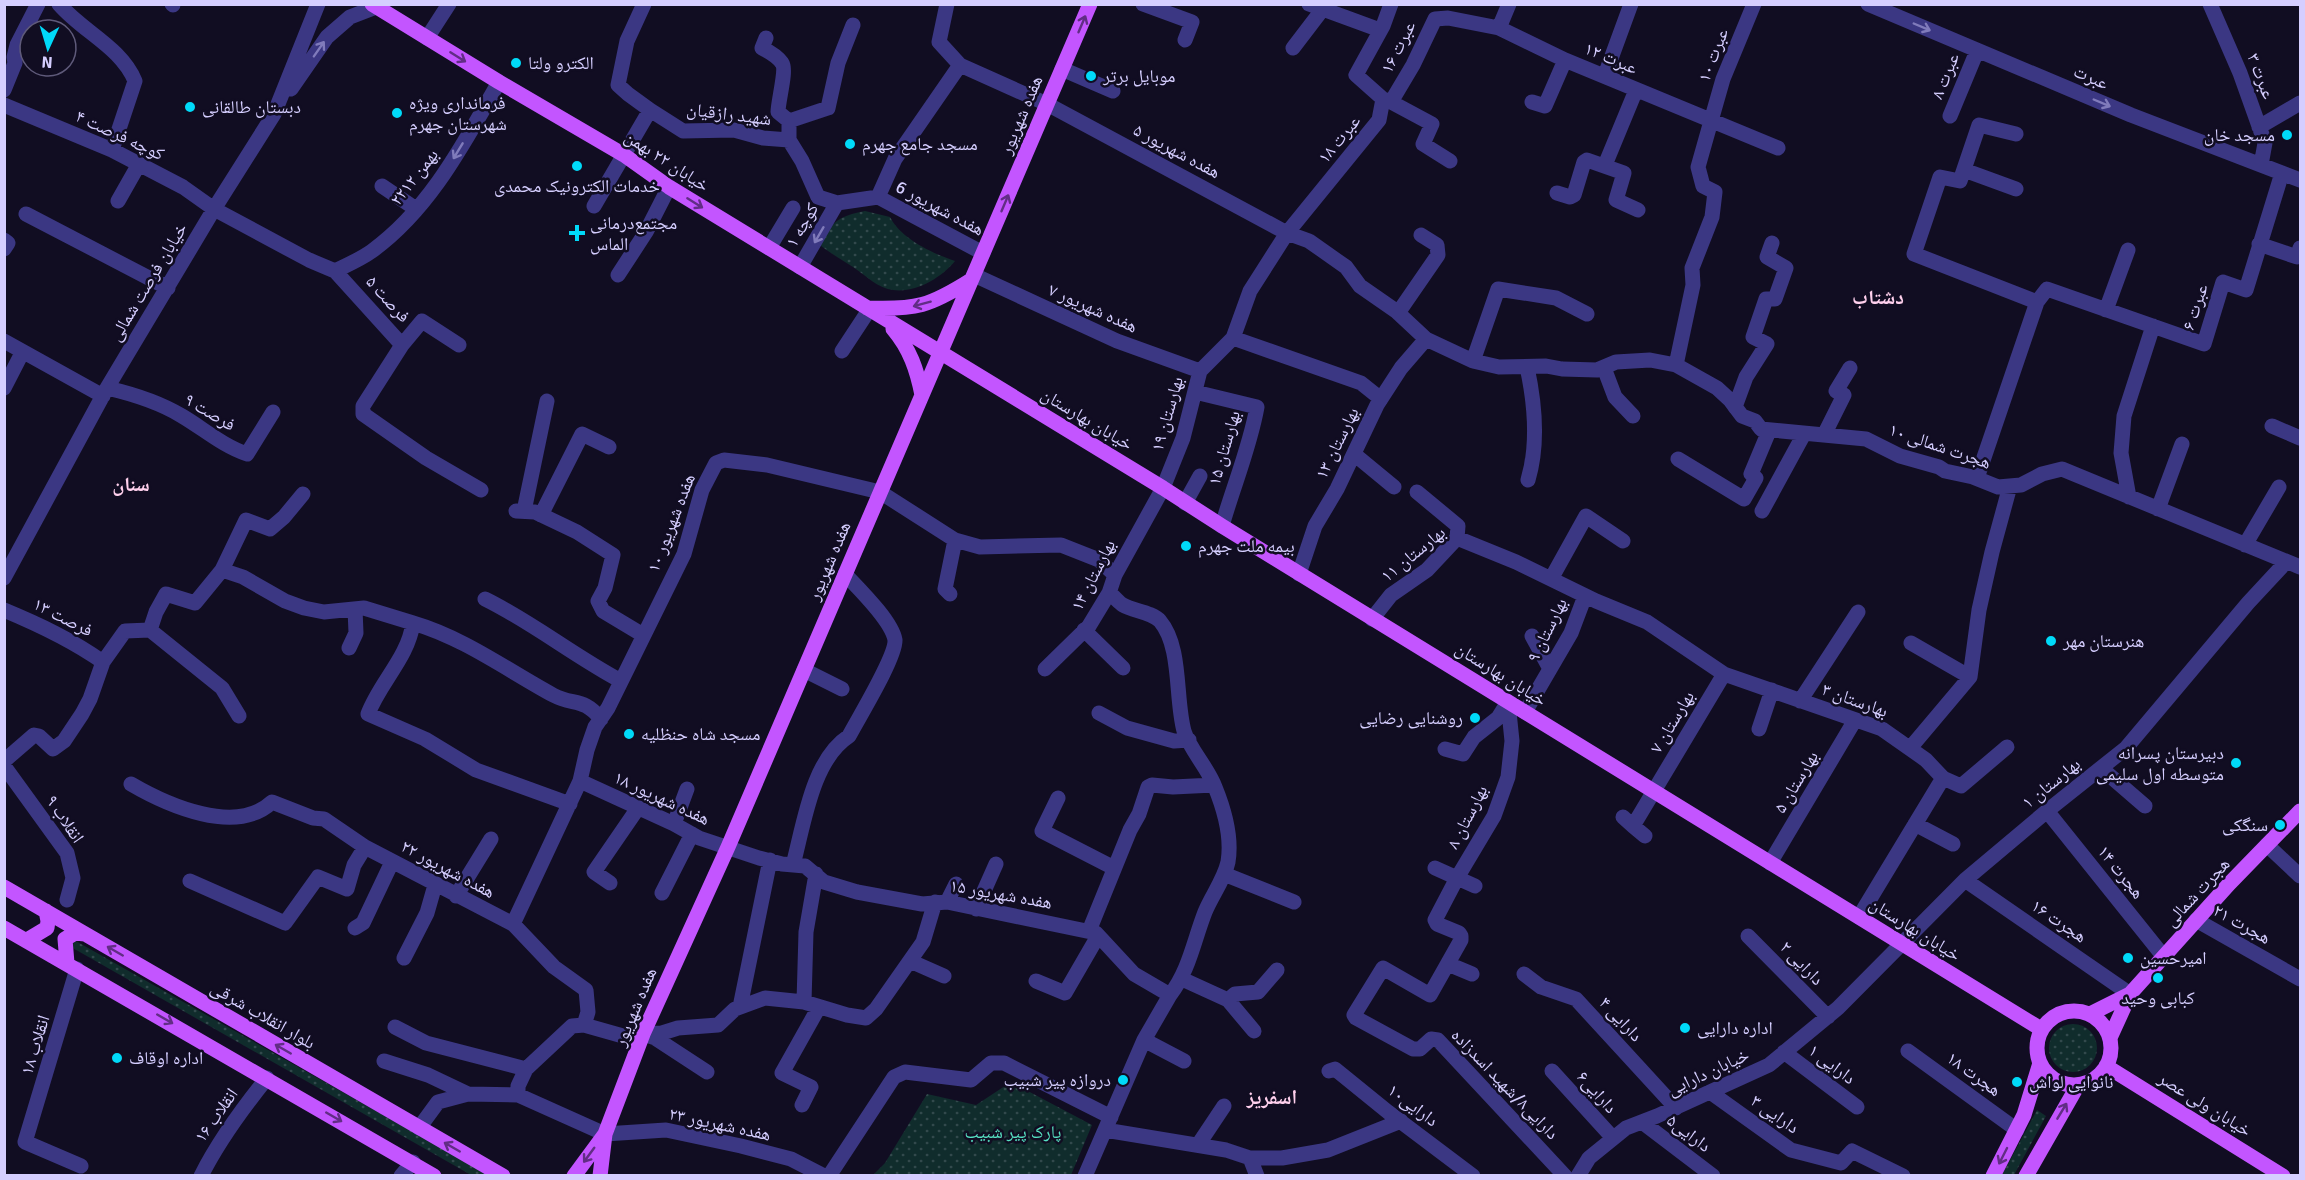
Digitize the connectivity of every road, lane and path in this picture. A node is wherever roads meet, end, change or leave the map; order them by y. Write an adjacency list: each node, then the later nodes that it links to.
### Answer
1 (38, 4): 30 (street)
2 (59, 4): 47 (street)
3 (318, 4): 39 (street, خیابان فرصت شمالی)
4 (449, 4): 20 (street)
5 (644, 4): 38 (street, شهید رازقیان)
6 (947, 4): 26 (street)
7 (1090, 4): 27 (main road, هفده شهریور, one-way to 7)
8 (1143, 4): 22 (street)
9 (1391, 4): 19 (street)
10 (1509, 4): 18 (street)
11 (1631, 4): 28 (street)
12 (1754, 4): 42 (street, عبرت ۱۰)
13 (1868, 4): 24 (street, عبرت, one-way to 24)
14 (2210, 4): 43 (street, عبرت ۳)
15 (374, 6): 20 (main road, خیابان ۲۲ بهمن); 39 (street, one-way to 15)
16 (1315, 7): 19 (street); 23 (street)
17 (853, 25): 41 (street)
18 (1499, 28): 25 (street, عبرت ۱۲); 33 (street, عبرت ۱۶)
19 (1380, 30): 33 (street)
20 (427, 38): 29 (main road, خیابان ۲۲ بهمن, one-way to 29)
21 (766, 38): 41 (street)
22 (1185, 40)
23 (1293, 48)
24 (1977, 51): 40 (street, عبرت ۸); 52 (street, عبرت, one-way to 52)
25 (1565, 60): 28 (street, عبرت ۱۲); 34 (street)
26 (960, 65): 36 (street, هفده شهریور ۵); 60 (street)
27 (1062, 69): 32 (street); 36 (main road, هفده شهریور)
28 (1605, 75): 31 (street, عبرت ۱۲)
29 (499, 82): 48 (main road, خیابان ۲۲ بهمن); 66 (street, ۲۲بهمن ۱۲, one-way to 66)
30 (5, 88)
31 (1636, 90): 42 (street, عبرت ۱۲); 51 (street)
32 (1113, 91)
33 (1387, 100): 49 (street); 69 (street, عبرت ۱۸)
34 (1532, 102)
35 (2301, 103): 43 (street)
36 (1047, 104): 69 (street, هفده شهریور ۵); 78 (main road, هفده شهریور, one-way to 36)
37 (4, 105): 47 (street, کوچه فرصت ۴)
38 (650, 110): 45 (street, شهید رازقیان); 48 (street)
39 (274, 114): 65 (street, خیابان فرصت شمالی)
40 (1950, 116)
41 (789, 121): 45 (street)
42 (1711, 121): 46 (street, عبرت ۱۲); 100 (street, عبرت ۱۰)
43 (2259, 127): 52 (street, عبرت ۳)
44 (2016, 134): 53 (street)
45 (789, 140): 62 (street)
46 (1778, 148)
47 (112, 150): 50 (street, کوچه فرصت ۴)
48 (624, 155): 57 (main road, خیابان ۲۲ بهمن); 63 (street)
49 (1450, 161)
50 (139, 164): 61 (street); 65 (street, کوچه فرصت ۴)
51 (1605, 165): 59 (street); 67 (street)
52 (2261, 165): 54 (street, عبرت)
53 (1964, 170): 58 (street); 84 (street)
54 (2282, 173): 55 (street, عبرت); 73 (street, عبرت ۶)
55 (2301, 180)
56 (382, 186): 66 (street)
57 (669, 187): 74 (main road, خیابان ۲۲ بهمن, one-way to 74); 81 (street)
58 (2016, 189)
59 (1557, 193)
60 (878, 197): 62 (street); 78 (street, هفده شهریور 6)
61 (118, 201)
62 (837, 203): 79 (street, کوچه ۱, one-way to 79)
63 (594, 206)
64 (793, 208): 74 (street)
65 (214, 209): 80 (street, فرصت ۵); 83 (street, خیابان فرصت شمالی)
66 (416, 209): 80 (street, ۲۲بهمن ۱۲)
67 (1638, 210)
68 (27, 214): 83 (street)
69 (1287, 233): 87 (street, هفده شهریور ۵); 91 (street, بهارستان ۱۹)
70 (1421, 235): 87 (street)
71 (4, 240): 76 (street)
72 (1772, 243): 111 (street)
73 (2259, 244): 75 (street); 90 (street, عبرت ۶)
74 (769, 248): 79 (main road, خیابان ۲۲ بهمن)
75 (2301, 248)
76 (4, 249)
77 (2128, 250): 86 (street)
78 (983, 253): 82 (main road, هفده شهریور)
79 (800, 267): 85 (main road, خیابان ۲۲ بهمن)
80 (335, 271): 94 (street, فرصت ۵)
81 (618, 275)
82 (972, 277): 85 (main road, one-way to 85); 98 (main road, هفده شهریور); 104 (street, هفده شهریور ۷)
83 (168, 288): 106 (street, خیابان فرصت شمالی)
84 (2037, 302): 86 (street, عبرت ۶); 124 (street)
85 (868, 309): 89 (main road, خیابان ۲۲ بهمن); 96 (street)
86 (2106, 310): 90 (street, عبرت ۶)
87 (1398, 313): 92 (street, هفده شهریور ۵)
88 (1587, 314): 99 (street)
89 (885, 320): 98 (main road, خیابان ۲۲ بهمن); 108 (main road)
90 (2153, 326): 134 (street)
91 (1233, 338): 104 (street, بهارستان ۱۹); 109 (street)
92 (1426, 339): 99 (street, هفده شهریور ۵); 109 (street, بهارستان ۱۳)
93 (4, 341): 97 (street)
94 (402, 345): 95 (street); 130 (street, فرصت ۵)
95 (459, 345)
96 (842, 351)
97 (22, 353): 105 (street); 106 (street)
98 (940, 353): 108 (main road, هفده شهریور); 129 (main road, خیابان بهارستان)
99 (1473, 361): 101 (street, هفده شهریور ۵)
100 (1676, 365): 102 (street, هفده شهریور ۵); 111 (street, هجرت شمالی ۱۰)
101 (1527, 367): 102 (street, هفده شهریور ۵); 125 (street)
102 (1604, 368): 113 (street)
103 (1850, 369): 117 (street)
104 (1200, 371): 107 (street, بهارستان ۱۹)
105 (4, 388)
106 (105, 392): 112 (street, فرصت ۹); 150 (street, خیابان فرصت شمالی)
107 (1195, 392): 129 (street, بهارستان ۱۹); 139 (street, بهارستان ۱۵)
108 (922, 395): 131 (main road, هفده شهریور)
109 (1381, 399): 121 (street, بهارستان ۱۳)
110 (547, 401): 138 (street)
111 (1735, 406): 115 (street, هجرت شمالی ۱۰)
112 (273, 412)
113 (1633, 416)
114 (2272, 426): 118 (street)
115 (1769, 430): 116 (street, هجرت شمالی ۱۰); 122 (street)
116 (1804, 434): 117 (street, هجرت شمالی ۱۰); 137 (street)
117 (1824, 435): 124 (street, هجرت شمالی ۱۰)
118 (2301, 438)
119 (2182, 444): 136 (street)
120 (609, 447): 138 (street)
121 (1354, 454): 127 (street); 148 (street, بهارستان ۱۳)
122 (1678, 459)
123 (1200, 476): 135 (street)
124 (1977, 478): 126 (street, هجرت شمالی ۱۰)
125 (1528, 480)
126 (2010, 486): 134 (street, هجرت شمالی ۱۰); 173 (street)
127 (1394, 487)
128 (2279, 487): 143 (street)
129 (1163, 488): 135 (main road, خیابان بهارستان); 149 (street, بهارستان ۱۴)
130 (481, 490)
131 (880, 492): 141 (street); 147 (main road, هفده شهریور); 163 (street, هفده شهریور ۱۰)
132 (1417, 492): 140 (street)
133 (303, 494): 146 (street)
134 (2129, 497): 136 (street, هجرت شمالی ۱۰)
135 (1185, 503): 139 (main road, خیابان بهارستان)
136 (2158, 509): 143 (street, هجرت شمالی ۱۰)
137 (1762, 511)
138 (541, 515): 163 (street)
139 (1222, 526): 148 (main road, خیابان بهارستان)
140 (1457, 538): 151 (street, بهارستان ۱۱); 159 (street, بهارستان ۱۱)
141 (955, 540): 149 (street); 153 (street)
142 (1623, 541): 151 (street)
143 (2245, 545): 144 (street, هجرت شمالی ۱۰)
144 (2286, 562): 145 (street, هجرت شمالی ۱۰); 191 (street, بهارستان ۱)
145 (2301, 567)
146 (222, 570): 156 (street); 161 (street)
147 (845, 574): 171 (main road, هفده شهریور); 217 (street)
148 (1299, 574): 159 (main road, خیابان بهارستان)
149 (1115, 575): 152 (street, بهارستان ۱۴)
150 (4, 578)
151 (1551, 579): 154 (street, بهارستان ۱۱)
152 (1109, 593): 162 (street, بهارستان ۱۴); 185 (street)
153 (950, 594)
154 (1585, 596): 170 (street, بهارستان ۹); 172 (street, بهارستان ۳)
155 (485, 599): 174 (street)
156 (355, 609): 160 (street); 166 (street)
157 (4, 610): 167 (street, فرصت ۱۳)
158 (1858, 612): 177 (street)
159 (1372, 619): 178 (main road, خیابان بهارستان)
160 (413, 623): 182 (street); 199 (street)
161 (150, 630): 167 (street); 181 (street)
162 (1084, 630): 168 (street, بهارستان ۱۴); 169 (street)
163 (643, 635): 174 (street, هفده شهریور ۱۰)
164 (1532, 636): 170 (street)
165 (1911, 643): 173 (street)
166 (350, 648)
167 (103, 662): 189 (street)
168 (1045, 669)
169 (1124, 669)
170 (1550, 669): 179 (street, بهارستان ۹)
171 (804, 670): 175 (street); 212 (main road, هفده شهریور)
172 (1724, 674): 176 (street, بهارستان ۳); 197 (street, بهارستان ۷)
173 (1970, 677): 186 (street)
174 (621, 681): 182 (street, هفده شهریور ۱۰)
175 (842, 689)
176 (1772, 690): 177 (street, بهارستان ۳); 184 (street)
177 (1800, 701): 183 (street, بهارستان ۳)
178 (1508, 702): 179 (main road, خیابان بهارستان); 188 (street); 223 (street, بهارستان ۸)
179 (1525, 712): 197 (main road, خیابان بهارستان)
180 (1099, 713): 185 (street)
181 (239, 716)
182 (601, 719): 193 (street, هفده شهریور ۱۰)
183 (1855, 720): 186 (street, بهارستان ۳); 215 (street, بهارستان ۵)
184 (1759, 729)
185 (1189, 740): 195 (street)
186 (1911, 747): 192 (street, بهارستان ۳)
187 (2007, 747): 192 (street)
188 (1444, 749)
189 (4, 761)
190 (4, 766): 233 (street, انقلاب ۹)
191 (2101, 768): 200 (street); 202 (street, بهارستان ۱)
192 (1942, 778): 205 (street)
193 (580, 781): 199 (street); 201 (street, هفده شهریور ۱۸)
194 (130, 784): 211 (street, هفده شهریور ۲۲)
195 (1214, 785): 218 (street); 221 (street)
196 (687, 789): 204 (street)
197 (1653, 791): 206 (street, بهارستان ۷); 215 (main road, خیابان بهارستان)
198 (1058, 798): 218 (street)
199 (570, 804): 240 (street)
200 (2145, 806)
201 (638, 808): 204 (street, هفده شهریور ۱۸); 226 (street)
202 (2048, 811): 224 (street, بهارستان ۱); 249 (street, هجرت ۱۴)
203 (2301, 811): 210 (main road, هجرت شمالی)
204 (674, 824): 207 (street, هفده شهریور ۱۸)
205 (1915, 824): 209 (street); 238 (street)
206 (1633, 826)
207 (692, 834): 212 (street, هفده شهریور ۱۸); 231 (street)
208 (491, 839): 232 (street)
209 (1953, 844)
210 (2267, 845): 222 (street); 239 (main road, هجرت شمالی)
211 (365, 847): 214 (street, هفده شهریور ۲۲); 225 (street)
212 (728, 847): 213 (street, هفده شهریور ۱۵); 271 (main road, هفده شهریور)
213 (770, 860): 217 (street, هفده شهریور ۱۵); 264 (street)
214 (392, 862): 228 (street, هفده شهریور ۲۲); 242 (street)
215 (1770, 863): 238 (main road, خیابان بهارستان)
216 (996, 864): 236 (street)
217 (793, 865): 220 (street, هفده شهریور ۱۵)
218 (1114, 868): 244 (street)
219 (1436, 868): 223 (street)
220 (816, 874): 234 (street, هفده شهریور ۱۵); 262 (street)
221 (1224, 874): 235 (street); 259 (street)
222 (2301, 876)
223 (1457, 878): 229 (street); 251 (street, دارایی۸/شهید اسدزاده)
224 (1965, 880): 247 (street, بهارستان ۱); 260 (street, هجرت ۱۶)
225 (190, 881)
226 (610, 883)
227 (956, 884): 234 (street)
228 (435, 885): 232 (street, هفده شهریور ۲۲); 248 (street)
229 (1475, 886)
230 (4, 888): 237 (main road, بلوار انقلاب شرقی)
231 (662, 893)
232 (456, 896): 240 (street, هفده شهریور ۲۲)
233 (67, 900)
234 (941, 902): 236 (street, هفده شهریور ۱۵); 250 (street)
235 (1294, 902)
236 (976, 909): 244 (street, هفده شهریور ۱۵)
237 (46, 911): 243 (main road, بلوار انقلاب شرقی); 246 (main road)
238 (1859, 917): 247 (main road, خیابان بهارستان)
239 (2196, 920): 249 (main road, هجرت شمالی); 257 (street, هجرت ۲۱)
240 (513, 924): 267 (street, هفده شهریور ۲۲)
241 (4, 928): 246 (main road)
242 (355, 928)
243 (85, 934): 252 (main road); 296 (main road, بلوار انقلاب شرقی, one-way to 243)
244 (1094, 934): 258 (street); 259 (street)
245 (1748, 936): 266 (street, دارایی ۲)
246 (27, 940): 252 (main road)
247 (1902, 944): 266 (street, خیابان دارایی); 269 (main road, خیابان بهارستان)
248 (404, 957)
249 (2164, 957): 260 (main road, هجرت شمالی)
250 (910, 961): 256 (street); 263 (street)
251 (1448, 964): 254 (street); 315 (street, دارایی۸/شهید اسدزاده)
252 (72, 966): 284 (main road, one-way to 284); 303 (street, انقلاب ۱۸)
253 (1277, 970): 261 (street)
254 (1472, 974)
255 (1524, 974): 291 (street, دارایی ۴)
256 (944, 976)
257 (2301, 979)
258 (1036, 981)
259 (1177, 986): 261 (street); 273 (street)
260 (2130, 994): 265 (main road, هجرت شمالی); 272 (main road)
261 (1228, 1000): 270 (street)
262 (804, 1002): 263 (street); 264 (street)
263 (819, 1006): 289 (street)
264 (740, 1007): 271 (street)
265 (2090, 1014): 269 (main road); 272 (main road)
266 (1827, 1017): 275 (street, خیابان دارایی)
267 (584, 1025): 271 (street); 280 (street)
268 (395, 1027): 280 (street)
269 (2041, 1029): 278 (main road)
270 (1254, 1031)
271 (644, 1034): 283 (street); 298 (main road, هفده شهریور)
272 (2110, 1038): 279 (main road)
273 (1144, 1040): 276 (street); 295 (street)
274 (1908, 1051): 297 (street, هجرت ۱۸)
275 (1784, 1052): 286 (street, خیابان دارایی); 292 (street, دارایی ۱)
276 (1184, 1060)
277 (384, 1062): 287 (street)
278 (2040, 1063): 285 (main road); 297 (main road)
279 (2106, 1066): 285 (main road); 321 (main road, خیابان ولی عصر)
280 (525, 1069): 288 (street)
281 (1329, 1071): 293 (street, دارایی۱۰)
282 (1552, 1071): 299 (street, دارایی۶)
283 (707, 1072)
284 (267, 1078): 302 (main road, one-way to 302); 304 (street, انقلاب ۱۶)
285 (2078, 1085): 320 (main road, one-way to 285)
286 (1710, 1092): 291 (street, خیابان دارایی); 318 (street, دارایی ۳)
287 (468, 1094): 288 (street); 296 (street)
288 (518, 1095): 298 (street)
289 (802, 1105)
290 (1224, 1106): 300 (street)
291 (1676, 1107): 294 (street, خیابان دارایی)
292 (1857, 1107)
293 (1401, 1121): 301 (street); 314 (street, دارایی۱۰)
294 (1642, 1122): 299 (street, خیابان دارایی); 317 (street, دارایی۵)
295 (1108, 1123): 300 (street); 311 (street); 312 (street)
296 (419, 1128): 307 (main road, بلوار انقلاب شرقی, one-way to 296)
297 (2017, 1130): 319 (main road, one-way to 319)
298 (605, 1134): 308 (main road, هفده شهریور, one-way to 308); 309 (main road, هفده شهریور); 310 (street, هفده شهریور ۲۳)
299 (1613, 1138): 316 (street, خیابان دارایی)
300 (1198, 1145): 301 (street)
301 (1250, 1158): 313 (street)
302 (413, 1162): 305 (street); 306 (main road)
303 (81, 1166)
304 (201, 1176)
305 (401, 1176)
306 (434, 1176)
307 (503, 1176)
308 (574, 1176)
309 (600, 1176)
310 (824, 1176)
311 (829, 1176)
312 (1085, 1176)
313 (1257, 1176)
314 (1473, 1176)
315 (1565, 1176)
316 (1578, 1176)
317 (1713, 1176)
318 (1903, 1176)
319 (1993, 1176)
320 (2026, 1176)
321 (2283, 1176)

